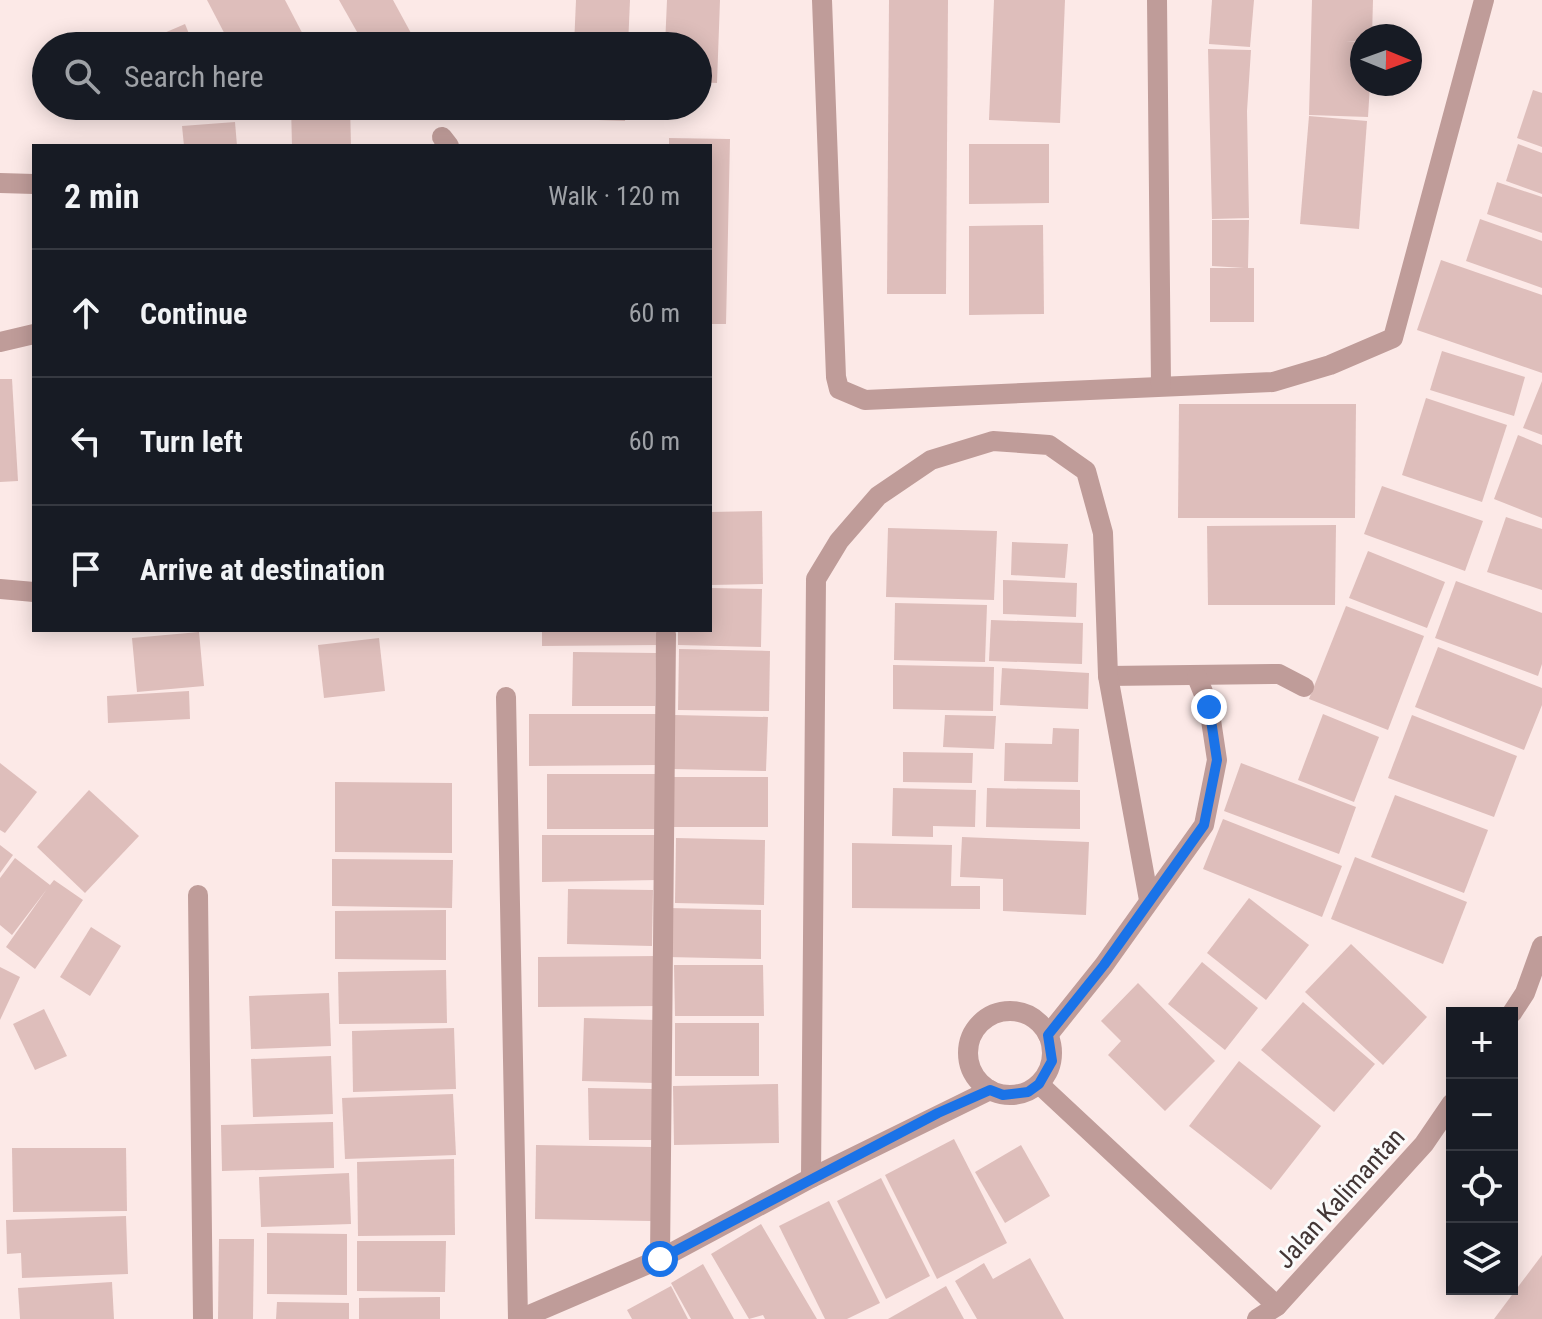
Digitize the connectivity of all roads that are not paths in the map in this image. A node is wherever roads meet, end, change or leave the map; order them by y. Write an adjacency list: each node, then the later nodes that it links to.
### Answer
1 (822, 0): 8 (street)
2 (1157, 0): 8 (street)
3 (1484, 0): 8 (street)
4 (0, 183): 5 (street)
5 (32, 184)
6 (32, 334): 7 (street)
7 (0, 342)
8 (1161, 385)
9 (0, 589): 10 (street)
10 (32, 592)
11 (666, 634): 25 (street)
12 (1108, 676): 13 (street); 17 (street); 24 (street)
13 (1197, 677): 14 (street); 17 (street)
14 (1304, 687)
15 (506, 697): 28 (street)
16 (198, 895): 27 (street)
17 (1149, 900): 20 (street)
18 (1542, 946): 19 (street)
19 (1516, 1007)
20 (1048, 1035): 21 (street); 22 (street)
21 (1039, 1084): 22 (street); 26 (street)
22 (990, 1090): 24 (street)
23 (1446, 1112): 26 (street, Jalan Kalimantan)
24 (811, 1178): 25 (street)
25 (660, 1259): 28 (street)
26 (1277, 1306): 29 (street, Jalan Kalimantan)
27 (203, 1319)
28 (519, 1319)
29 (1257, 1319)

